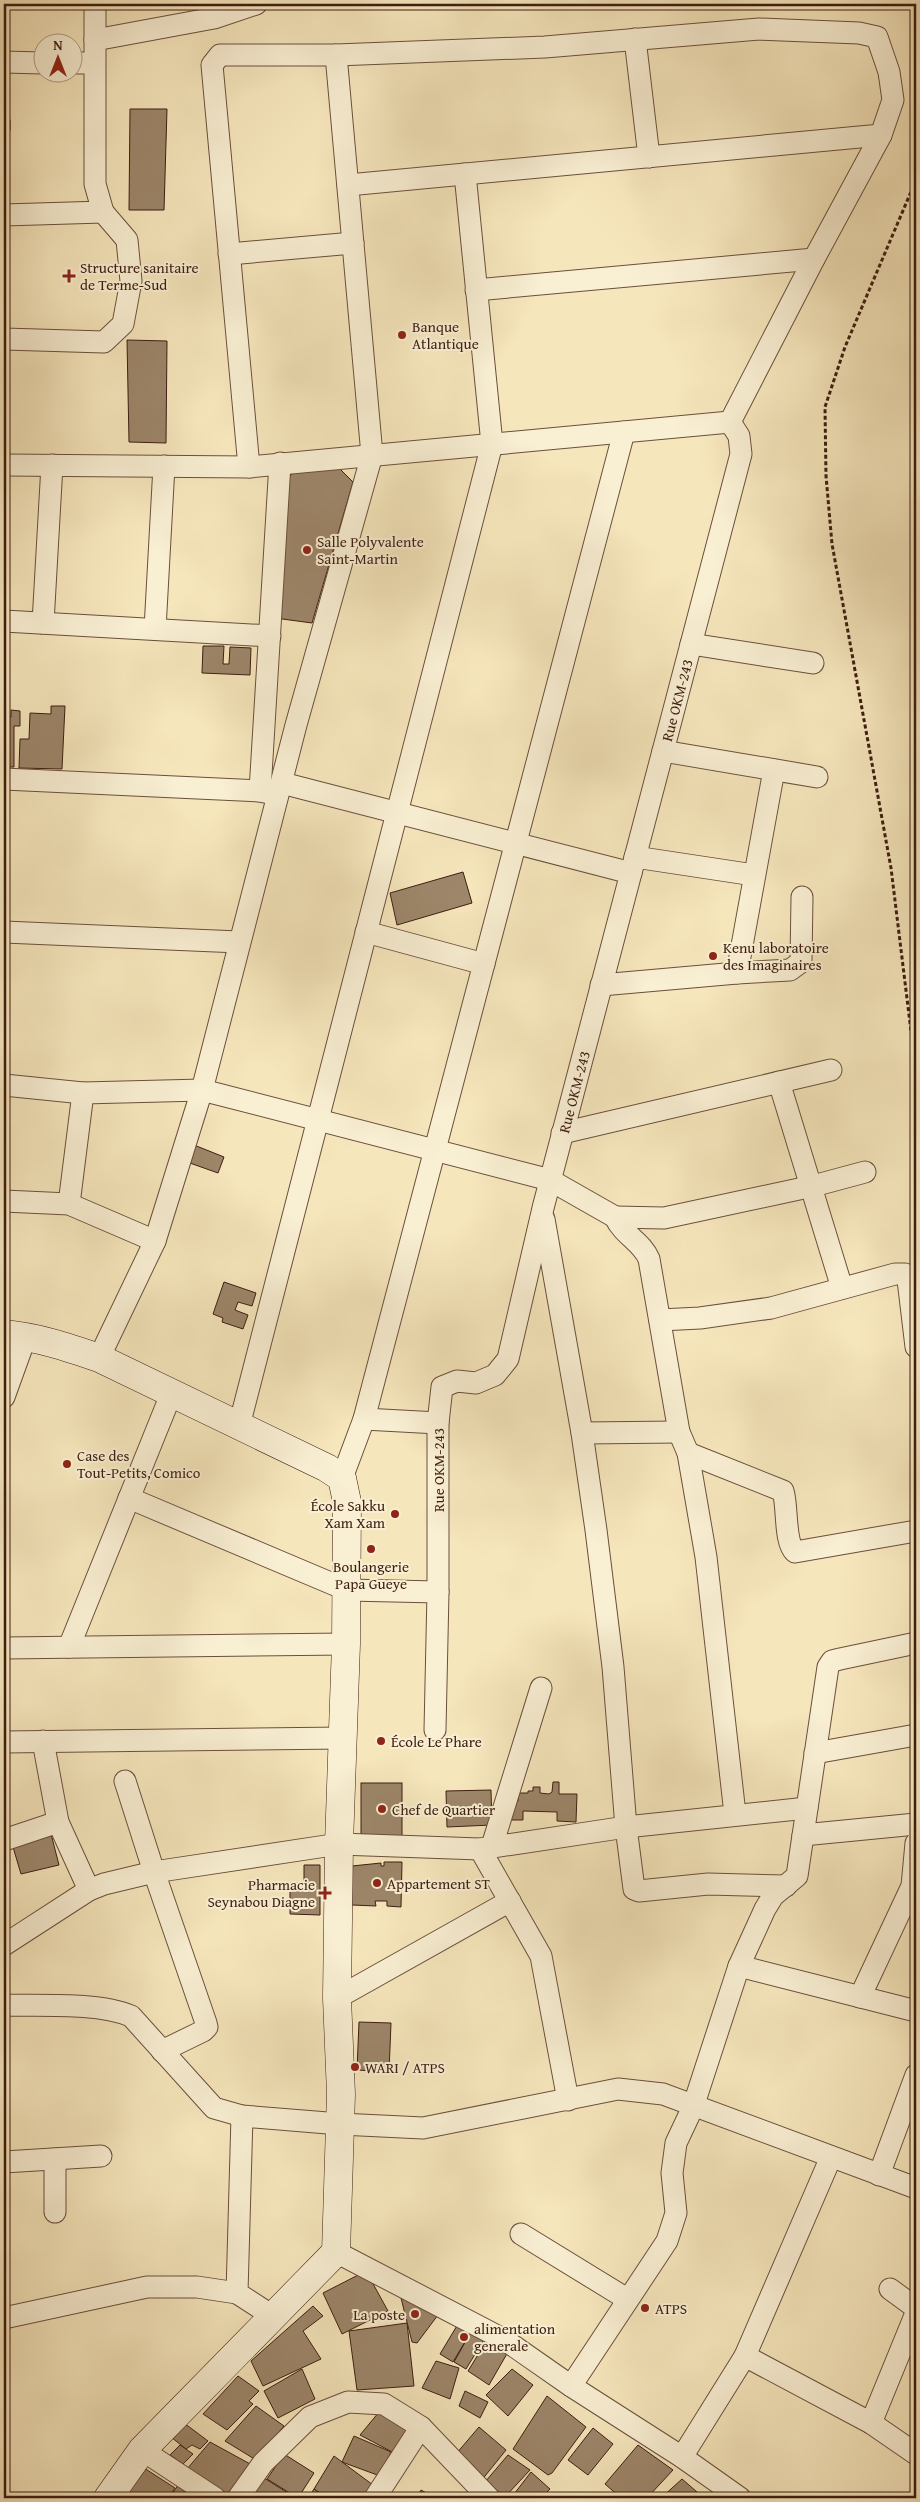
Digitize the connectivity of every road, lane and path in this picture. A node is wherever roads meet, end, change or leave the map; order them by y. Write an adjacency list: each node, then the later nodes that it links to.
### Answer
1 (95, 4): 5 (street)
2 (256, 4): 3 (street)
3 (214, 11): 5 (street)
4 (635, 39): 6 (street); 11 (street); 12 (street)
5 (95, 40): 10 (street)
6 (336, 55): 15 (street); 19 (street)
7 (4, 62): 8 (street)
8 (32, 62)
9 (82, 63): 10 (street)
10 (94, 64): 16 (street)
11 (882, 135): 12 (street); 20 (street)
12 (649, 157): 13 (street)
13 (465, 174): 15 (street); 21 (street)
14 (916, 180): 55 (path)
15 (348, 185): 18 (street)
16 (103, 212): 17 (street); 22 (street)
17 (4, 215)
18 (353, 243): 19 (street); 26 (street)
19 (229, 254): 31 (street)
20 (814, 259): 21 (street); 23 (street)
21 (476, 290): 25 (street)
22 (4, 339)
23 (730, 422): 24 (street); 36 (street, Rue OKM-243)
24 (624, 432): 25 (street); 44 (street)
25 (492, 444): 26 (street); 43 (street)
26 (372, 455): 27 (street); 42 (street)
27 (280, 463): 31 (street); 35 (street)
28 (4, 465): 29 (street)
29 (52, 465): 30 (street); 33 (street)
30 (164, 466): 31 (street); 34 (street)
31 (249, 466)
32 (4, 621): 33 (street)
33 (43, 623): 34 (street)
34 (155, 630): 35 (street)
35 (270, 636): 42 (street)
36 (691, 644): 37 (street); 38 (street, Rue OKM-243)
37 (813, 663)
38 (663, 751): 39 (street); 45 (street, Rue OKM-243)
39 (774, 770): 40 (street); 46 (street)
40 (817, 777)
41 (4, 779): 42 (street)
42 (274, 790): 43 (street); 50 (street)
43 (397, 812): 44 (street); 49 (street)
44 (516, 843): 45 (street); 51 (street)
45 (633, 865): 46 (street); 53 (street, Rue OKM-243)
46 (754, 875): 52 (street)
47 (802, 897): 52 (street)
48 (4, 932): 50 (street)
49 (366, 932): 51 (street); 60 (street)
50 (239, 942): 58 (street)
51 (484, 964): 62 (street)
52 (737, 972): 53 (street)
53 (601, 985): 61 (street, Rue OKM-243)
54 (832, 1070): 56 (street)
55 (916, 1072)
56 (779, 1082): 61 (street); 65 (street)
57 (4, 1085): 59 (street)
58 (202, 1090): 59 (street); 60 (street); 70 (street)
59 (83, 1093): 67 (street)
60 (318, 1120): 62 (street); 80 (street)
61 (562, 1133): 64 (street, Rue OKM-243)
62 (435, 1150): 64 (street); 78 (street)
63 (865, 1172): 65 (street)
64 (550, 1180): 68 (street, Rue OKM-243); 69 (street)
65 (813, 1186): 69 (street); 71 (street)
66 (4, 1201): 67 (street)
67 (69, 1204): 70 (street)
68 (542, 1208): 79 (street, Rue OKM-243); 82 (street)
69 (615, 1217): 72 (street)
70 (155, 1240): 75 (street)
71 (842, 1288): 72 (street); 74 (street)
72 (660, 1320): 81 (street)
73 (15, 1335): 75 (street); 77 (street)
74 (916, 1347)
75 (99, 1358): 76 (street)
76 (172, 1392): 80 (street); 85 (street)
77 (4, 1397)
78 (364, 1419): 79 (street); 84 (street)
79 (438, 1424): 88 (street, Rue OKM-243)
80 (239, 1426): 84 (street)
81 (679, 1432): 82 (street); 83 (street)
82 (582, 1434): 105 (street)
83 (688, 1453): 86 (street); 102 (street)
84 (342, 1478): 87 (street)
85 (129, 1498): 87 (street); 91 (street)
86 (916, 1531)
87 (347, 1590): 88 (street); 90 (street)
88 (438, 1592): 94 (street, Rue OKM-243)
89 (916, 1643): 99 (street)
90 (346, 1644): 91 (street); 96 (street)
91 (70, 1647): 92 (street)
92 (4, 1648)
93 (542, 1688): 110 (street)
94 (435, 1730)
95 (916, 1735): 99 (street)
96 (344, 1738): 97 (street); 109 (street)
97 (43, 1741): 98 (street); 103 (street)
98 (7, 1745)
99 (815, 1753): 101 (street)
100 (126, 1781): 111 (street)
101 (807, 1808): 102 (street); 106 (street)
102 (735, 1814): 105 (street)
103 (58, 1822): 107 (street); 113 (street)
104 (916, 1824): 106 (street)
105 (626, 1827): 110 (street); 112 (street)
106 (803, 1835): 112 (street)
107 (4, 1840)
108 (916, 1843): 117 (street)
109 (339, 1844): 110 (street); 111 (street); 118 (street)
110 (486, 1848): 114 (street)
111 (154, 1872): 113 (street); 121 (street)
112 (786, 1886): 116 (street)
113 (89, 1890): 115 (street)
114 (510, 1901): 118 (street); 123 (street)
115 (4, 1945)
116 (739, 1966): 117 (street); 124 (street)
117 (860, 1997): 120 (street)
118 (337, 1998): 126 (street)
119 (4, 2005): 121 (street)
120 (916, 2011)
121 (162, 2051): 125 (street)
122 (916, 2074): 131 (street)
123 (568, 2100): 124 (street); 126 (street)
124 (693, 2106): 128 (street); 138 (street)
125 (242, 2116): 126 (street); 137 (street)
126 (340, 2124): 135 (street)
127 (101, 2156): 129 (street)
128 (831, 2157): 131 (street); 143 (street)
129 (55, 2159): 130 (street); 133 (street)
130 (4, 2162)
131 (879, 2175): 132 (street)
132 (916, 2188)
133 (55, 2212)
134 (521, 2234): 138 (street)
135 (336, 2252): 141 (street); 144 (street)
136 (890, 2289): 139 (street)
137 (237, 2293): 141 (street); 142 (street)
138 (627, 2299): 144 (street)
139 (916, 2308)
140 (916, 2312): 145 (street)
141 (274, 2317): 147 (street)
142 (4, 2318)
143 (745, 2356): 145 (street); 149 (street)
144 (571, 2386): 149 (street)
145 (871, 2424): 148 (street)
146 (421, 2427): 152 (street); 153 (street); 154 (street)
147 (142, 2450): 150 (street); 151 (street)
148 (916, 2454)
149 (682, 2457): 155 (street)
150 (108, 2498)
151 (215, 2498)
152 (238, 2498)
153 (375, 2498)
154 (489, 2498)
155 (740, 2498)

